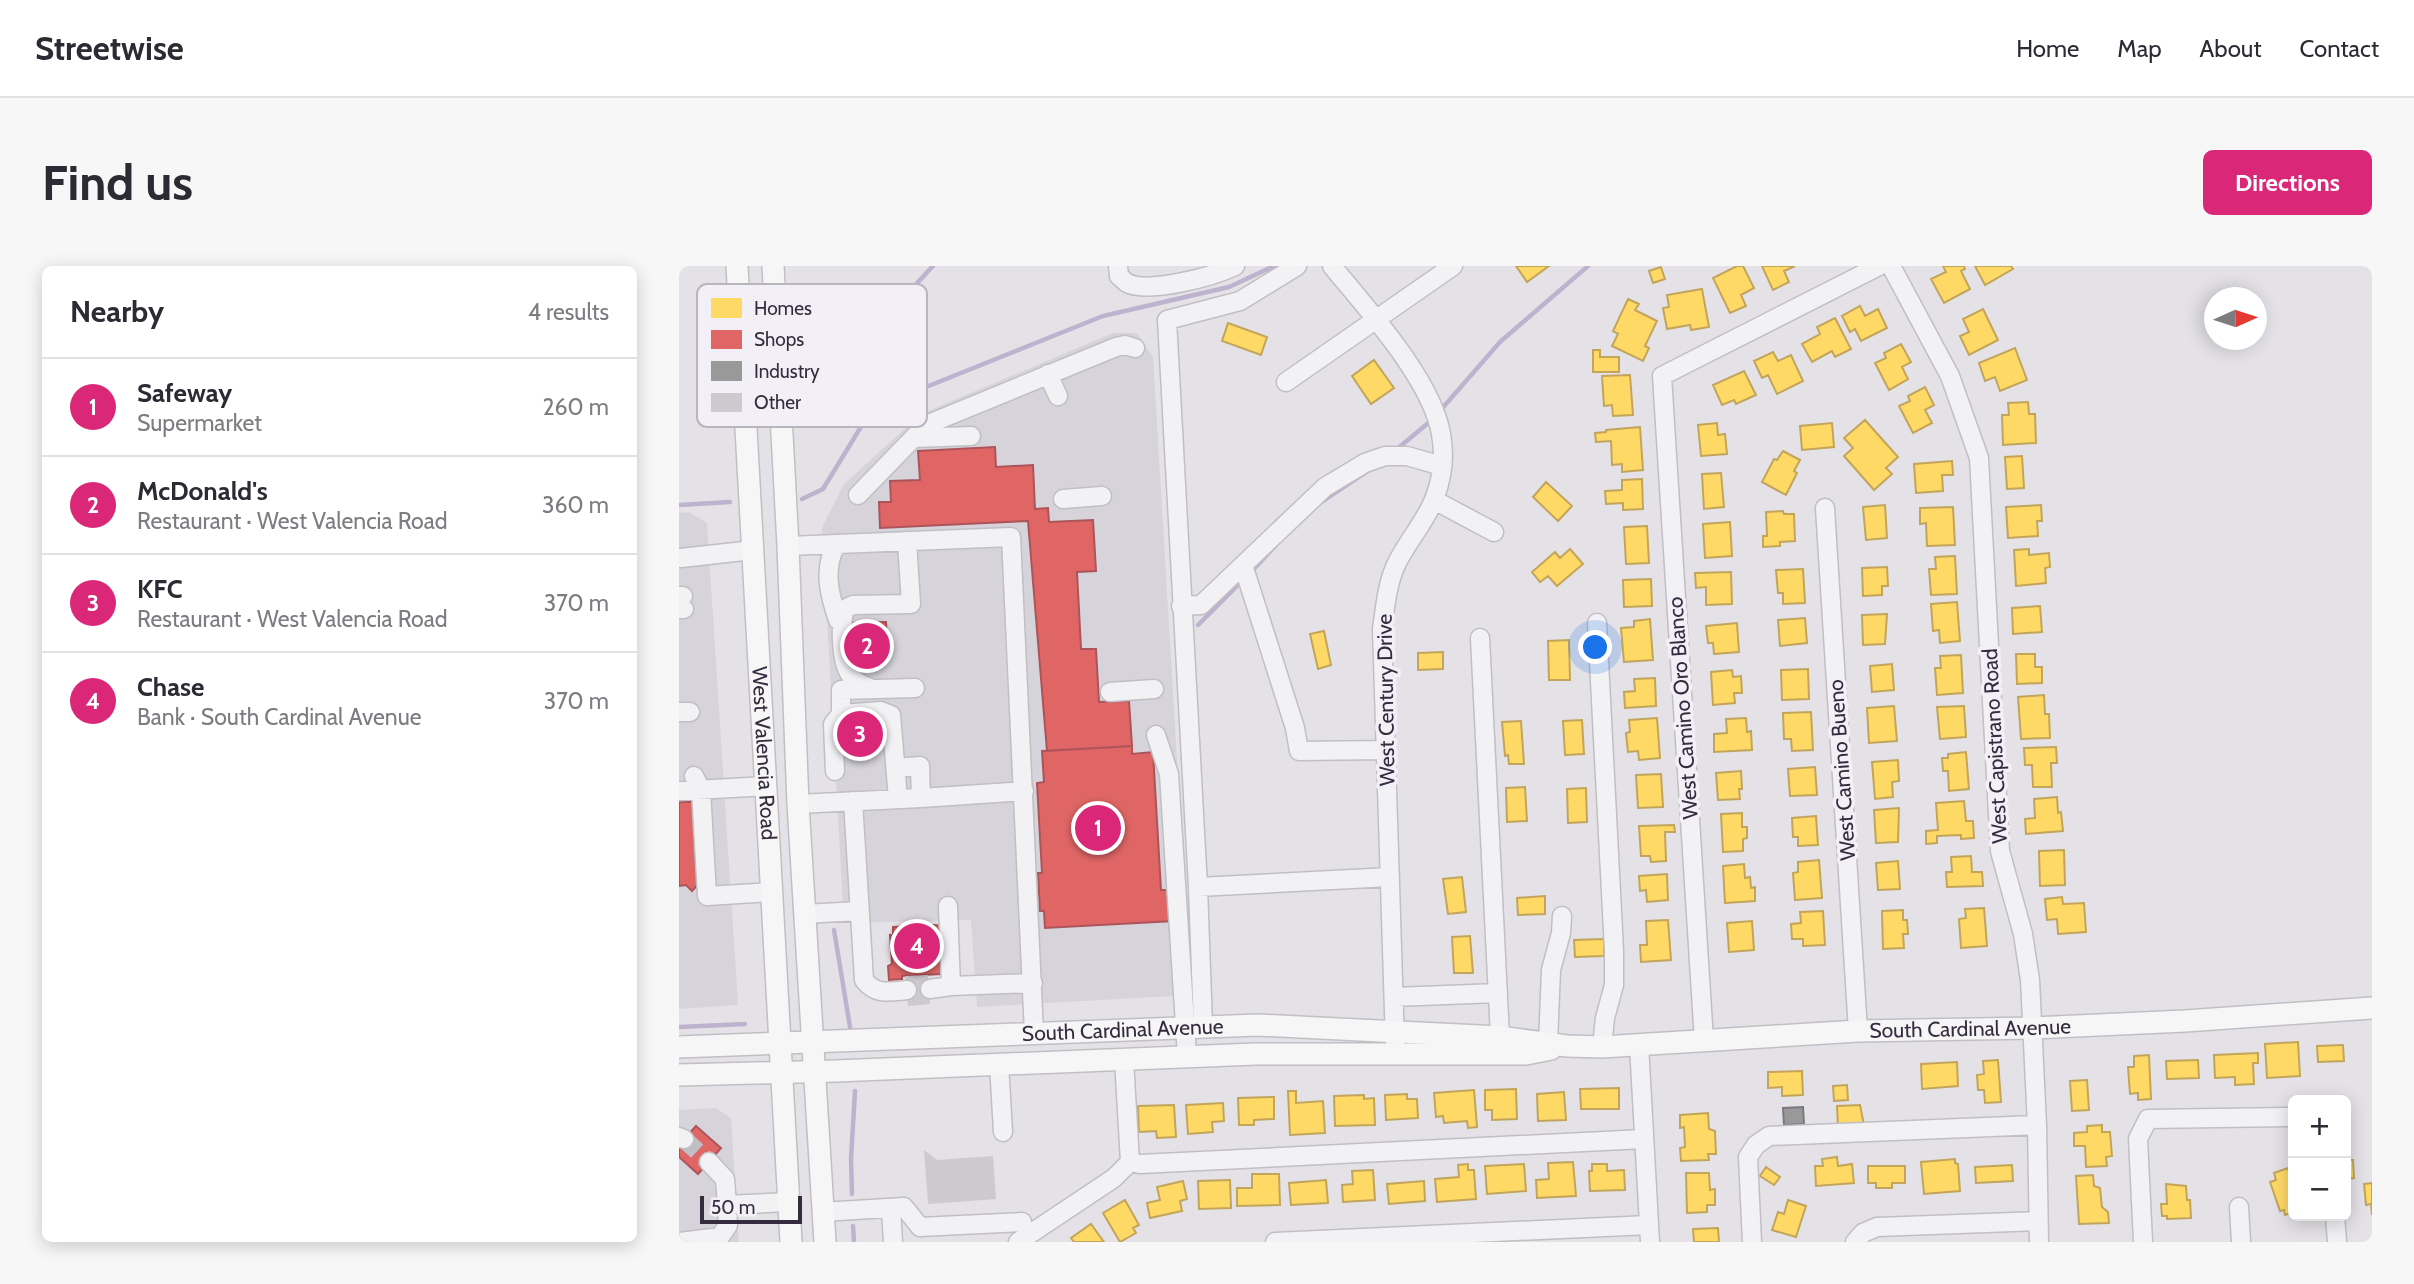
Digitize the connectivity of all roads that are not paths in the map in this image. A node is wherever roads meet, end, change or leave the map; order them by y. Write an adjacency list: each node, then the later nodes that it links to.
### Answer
1 (737, 266): 10 (main road, West Valencia Road)
2 (773, 266): 11 (main road, West Valencia Road)
3 (1118, 266): 4 (street)
4 (1235, 266)
5 (1297, 266): 36 (street)
6 (1332, 266): 12 (street, West Century Drive)
7 (1453, 266): 12 (street)
8 (1879, 266): 78 (street, West Camino Oro Blanco)
9 (1891, 266): 72 (street, West Capistrano Road)
10 (738, 284)
11 (774, 284)
12 (1375, 319): 15 (street); 23 (street, West Century Drive)
13 (1135, 348): 14 (street)
14 (1048, 374): 16 (street); 17 (street)
15 (1286, 382)
16 (1058, 396)
17 (927, 424)
18 (746, 427): 33 (main road, West Valencia Road)
19 (782, 427): 32 (main road, West Valencia Road)
20 (924, 427): 22 (street)
21 (971, 436): 22 (street)
22 (913, 438): 24 (street)
23 (1442, 466): 27 (street, West Century Drive); 35 (street)
24 (858, 495)
25 (1102, 496): 26 (street)
26 (1063, 499)
27 (1434, 500): 29 (street); 46 (street, West Century Drive)
28 (1825, 508): 74 (street, West Camino Bueno)
29 (1494, 533)
30 (908, 541): 31 (street); 41 (street); 52 (street)
31 (836, 544): 32 (street); 37 (street)
32 (788, 546): 33 (main road); 56 (main road, West Valencia Road)
33 (753, 550): 34 (street); 50 (main road, West Valencia Road)
34 (681, 558)
35 (1244, 565): 36 (street); 46 (street)
36 (1181, 606): 58 (street)
37 (838, 620)
38 (1597, 623): 83 (street)
39 (1480, 638): 68 (street)
40 (915, 688): 41 (street)
41 (872, 689): 44 (street)
42 (1154, 689): 43 (street)
43 (1110, 692)
44 (841, 714): 47 (street); 48 (street)
45 (1156, 735): 71 (street)
46 (1386, 750): 57 (street, West Century Drive)
47 (896, 768): 53 (street); 54 (street)
48 (835, 771)
49 (698, 783): 50 (street); 51 (street); 59 (street)
50 (766, 786): 59 (main road, West Valencia Road)
51 (679, 791)
52 (1024, 791): 53 (street); 64 (street)
53 (921, 798): 54 (street)
54 (898, 799): 55 (street)
55 (853, 801): 56 (street); 61 (street)
56 (798, 804): 62 (main road, West Valencia Road)
57 (1390, 877): 58 (street); 69 (street, West Century Drive)
58 (1198, 887): 71 (street)
59 (772, 892): 79 (main road, West Valencia Road)
60 (948, 906): 65 (street)
61 (859, 911): 62 (street); 67 (street)
62 (804, 914): 77 (main road, West Valencia Road)
63 (1562, 916): 80 (street)
64 (1033, 983): 65 (street); 75 (street)
65 (951, 986): 66 (street)
66 (930, 989)
67 (907, 990)
68 (1498, 993): 69 (street); 76 (street)
69 (1394, 997): 73 (street, West Century Drive)
70 (2372, 1007): 72 (main road, South Cardinal Avenue)
71 (1194, 1026): 73 (main road, South Cardinal Avenue); 75 (main road, South Cardinal Avenue); 85 (street)
72 (2033, 1028): 74 (main road, South Cardinal Avenue); 92 (street, West Capistrano Road)
73 (1395, 1031): 76 (main road, South Cardinal Avenue); 84 (street, West Century Drive)
74 (1858, 1031): 78 (main road, South Cardinal Avenue)
75 (1034, 1033): 77 (main road, South Cardinal Avenue)
76 (1500, 1037): 80 (main road, South Cardinal Avenue)
77 (813, 1041): 79 (main road, South Cardinal Avenue); 88 (main road, West Valencia Road)
78 (1704, 1041): 81 (main road, South Cardinal Avenue)
79 (781, 1044): 82 (main road, South Cardinal Avenue); 89 (main road, West Valencia Road)
80 (1557, 1045): 83 (main road, South Cardinal Avenue); 84 (main road, South Cardinal Avenue)
81 (1639, 1045): 83 (main road, South Cardinal Avenue); 94 (street)
82 (679, 1047)
83 (1602, 1047)
84 (1395, 1054): 85 (main road, South Cardinal Avenue)
85 (1187, 1056): 86 (main road, South Cardinal Avenue)
86 (1123, 1059): 87 (main road, South Cardinal Avenue); 96 (street)
87 (999, 1064): 88 (main road, South Cardinal Avenue); 93 (street)
88 (813, 1072): 89 (main road, South Cardinal Avenue); 101 (main road, West Valencia Road)
89 (781, 1073): 90 (main road, South Cardinal Avenue); 97 (main road, West Valencia Road)
90 (679, 1075)
91 (2288, 1117): 121 (street)
92 (2037, 1125): 102 (street, West Capistrano Road); 119 (street)
93 (1003, 1132)
94 (1644, 1139): 96 (street); 105 (street)
95 (709, 1162): 98 (street)
96 (1131, 1162): 117 (street)
97 (788, 1202): 98 (street); 114 (main road, West Valencia Road)
98 (727, 1205): 113 (street)
99 (2239, 1207): 122 (street)
100 (891, 1208): 101 (street); 108 (street); 116 (street)
101 (822, 1212): 115 (main road, West Valencia Road)
102 (2038, 1221): 106 (street); 120 (street, West Capistrano Road)
103 (2335, 1221): 123 (street)
104 (1022, 1222): 107 (street)
105 (1650, 1233): 109 (street)
106 (1948, 1233): 112 (street)
107 (951, 1234): 108 (street)
108 (920, 1235)
109 (1566, 1236): 110 (street)
110 (1482, 1238): 111 (street)
111 (1402, 1239): 118 (street)
112 (1857, 1240)
113 (679, 1242)
114 (791, 1242)
115 (825, 1242)
116 (893, 1242)
117 (1018, 1242)
118 (1275, 1242)
119 (1752, 1242)
120 (2039, 1242)
121 (2143, 1242)
122 (2241, 1242)
123 (2337, 1242)

